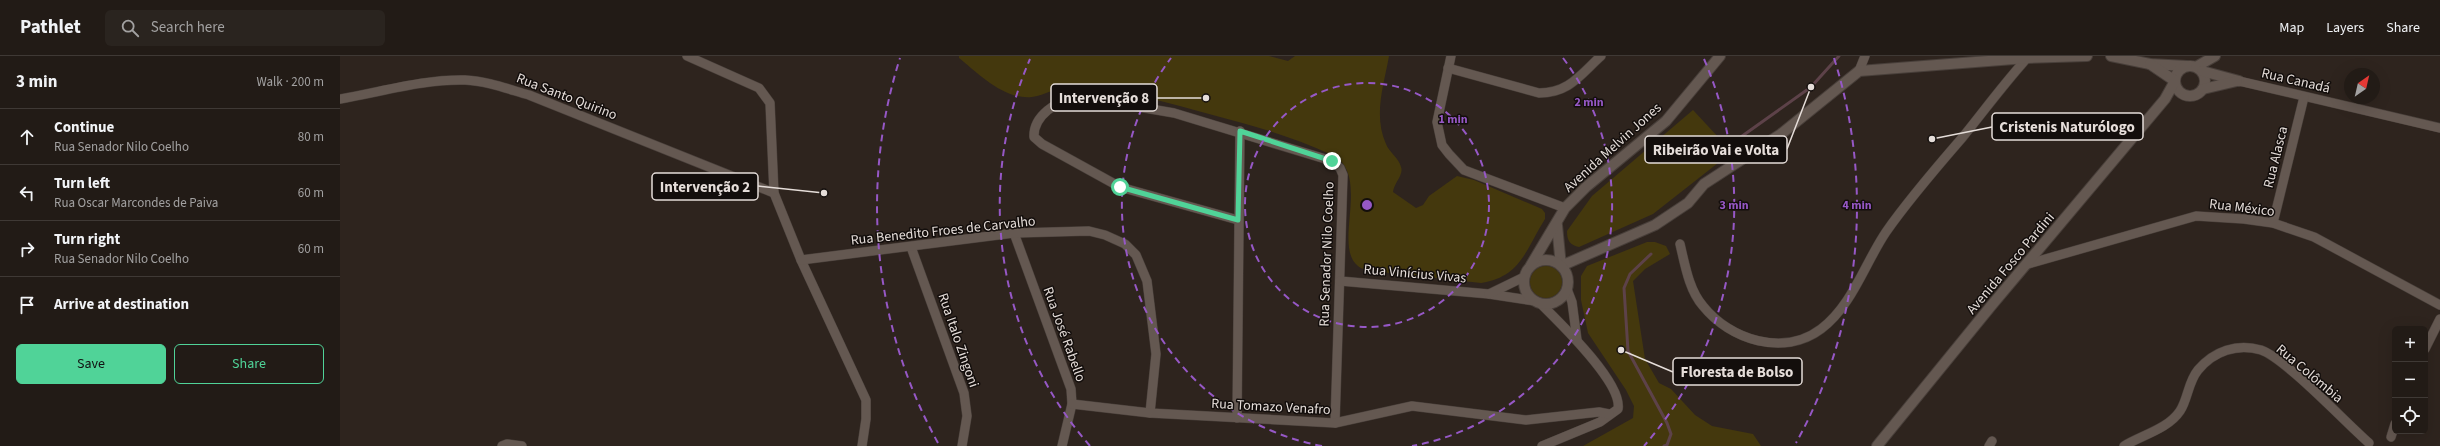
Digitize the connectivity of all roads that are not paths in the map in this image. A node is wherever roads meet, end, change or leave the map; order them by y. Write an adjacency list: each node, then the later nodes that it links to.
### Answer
1 (687, 56): 23 (street)
2 (1451, 56): 11 (street)
3 (1601, 56): 11 (street)
4 (1720, 56): 24 (street, Avenida Melvin Jones)
5 (1865, 56): 13 (street)
6 (2087, 56): 9 (street)
7 (2111, 56): 10 (street)
8 (2215, 56): 12 (street)
9 (2028, 57): 13 (street); 29 (street)
10 (2150, 64): 12 (street); 14 (street)
11 (1448, 68): 24 (street)
12 (2195, 68): 14 (street); 15 (street); 16 (street)
13 (1859, 71): 31 (street)
14 (2175, 81): 17 (street); 20 (street, Avenida Fosco Pardini)
15 (2239, 81): 16 (street); 18 (street, Rua Canadá)
16 (2203, 89): 17 (street)
17 (2187, 95): 20 (street)
18 (2304, 97): 21 (street, Rua Canadá); 26 (street, Rua Alasca)
19 (340, 98): 23 (street, Rua Santo Quirino)
20 (2165, 99): 33 (street, Avenida Fosco Pardini)
21 (2440, 128)
22 (1240, 131): 25 (street); 25 (street, Rua Senador Nilo Coelho); 38 (street, Rua Senador Nilo Coelho)
23 (774, 193): 32 (street)
24 (1565, 208): 27 (street, Avenida Melvin Jones)
25 (1238, 220): 49 (street)
26 (2273, 223): 33 (street, Rua México); 42 (street, Rua México)
27 (1557, 225): 34 (street, Avenida Melvin Jones); 35 (street)
28 (1014, 233): 30 (street, Rua Benedito Froes de Carvalho); 46 (street, Rua José Rabello); 47 (street, Rua Benedito Froes de Carvalho)
29 (1680, 244)
30 (911, 247): 32 (street, Rua Benedito Froes de Carvalho); 58 (street, Rua Italo Zingoni)
31 (1581, 258): 35 (street); 36 (street)
32 (801, 260): 57 (street)
33 (2028, 264): 61 (street, Avenida Fosco Pardini)
34 (1531, 266): 35 (street); 37 (street)
35 (1561, 266): 36 (street)
36 (1567, 275): 39 (street)
37 (1524, 277): 40 (street); 41 (street)
38 (1340, 281): 40 (street, Rua Vinícius Vivas); 50 (street, Rua Senador Nilo Coelho)
39 (1567, 289): 41 (street); 44 (street)
40 (1489, 294): 41 (street, Rua Vinícius Vivas)
41 (1538, 302): 44 (street)
42 (2440, 305)
43 (2440, 319): 45 (street)
44 (1577, 340): 48 (street)
45 (2428, 343)
46 (1072, 404): 47 (street, Rua Tomazo Venafro); 59 (street, Rua José Rabello)
47 (1150, 413): 49 (street, Rua Tomazo Venafro)
48 (1609, 414): 50 (street, Rua Tomazo Venafro); 60 (street)
49 (1237, 418): 50 (street, Rua Tomazo Venafro)
50 (1335, 423)
51 (2392, 434): 53 (street)
52 (2141, 436): 54 (street, Rua Colômbia); 62 (street, Rua Colômbia); 63 (street)
53 (2391, 437)
54 (2368, 443)
55 (502, 446): 56 (street)
56 (522, 446)
57 (862, 446)
58 (962, 446)
59 (1062, 446)
60 (1542, 446)
61 (1877, 446)
62 (2124, 446)
63 (2140, 446)

